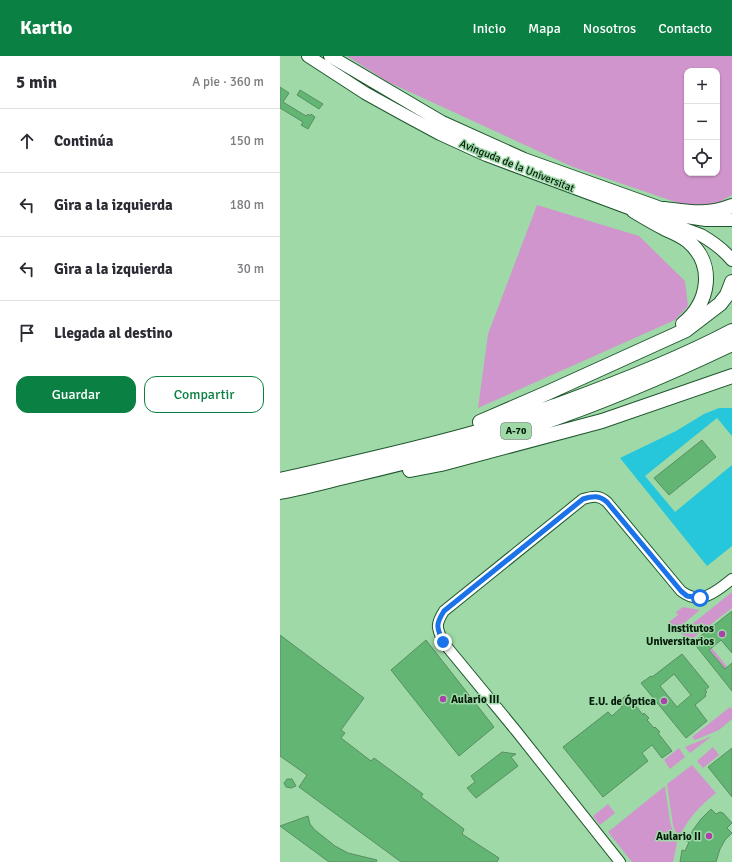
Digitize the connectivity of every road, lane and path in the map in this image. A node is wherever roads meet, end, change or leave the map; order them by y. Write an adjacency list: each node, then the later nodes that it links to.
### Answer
1 (308, 56): 5 (main road, Avinguda de la Universitat)
2 (330, 56): 4 (main road, Avinguda de la Universitat)
3 (732, 206): 4 (highway)
4 (664, 209): 6 (main road, Avinguda de la Universitat)
5 (634, 211): 7 (main road, Avinguda de la Universitat); 10 (highway)
6 (732, 220)
7 (732, 260)
8 (732, 282): 10 (highway)
9 (732, 336): 15 (highway, A-70); 17 (highway, A-70)
10 (631, 354): 15 (highway)
11 (732, 376): 14 (highway)
12 (732, 380): 14 (highway)
13 (732, 384): 14 (highway)
14 (672, 397): 17 (highway)
15 (420, 447): 16 (highway, A-70)
16 (280, 480)
17 (285, 491)
18 (732, 579): 19 (street)
19 (620, 862)

